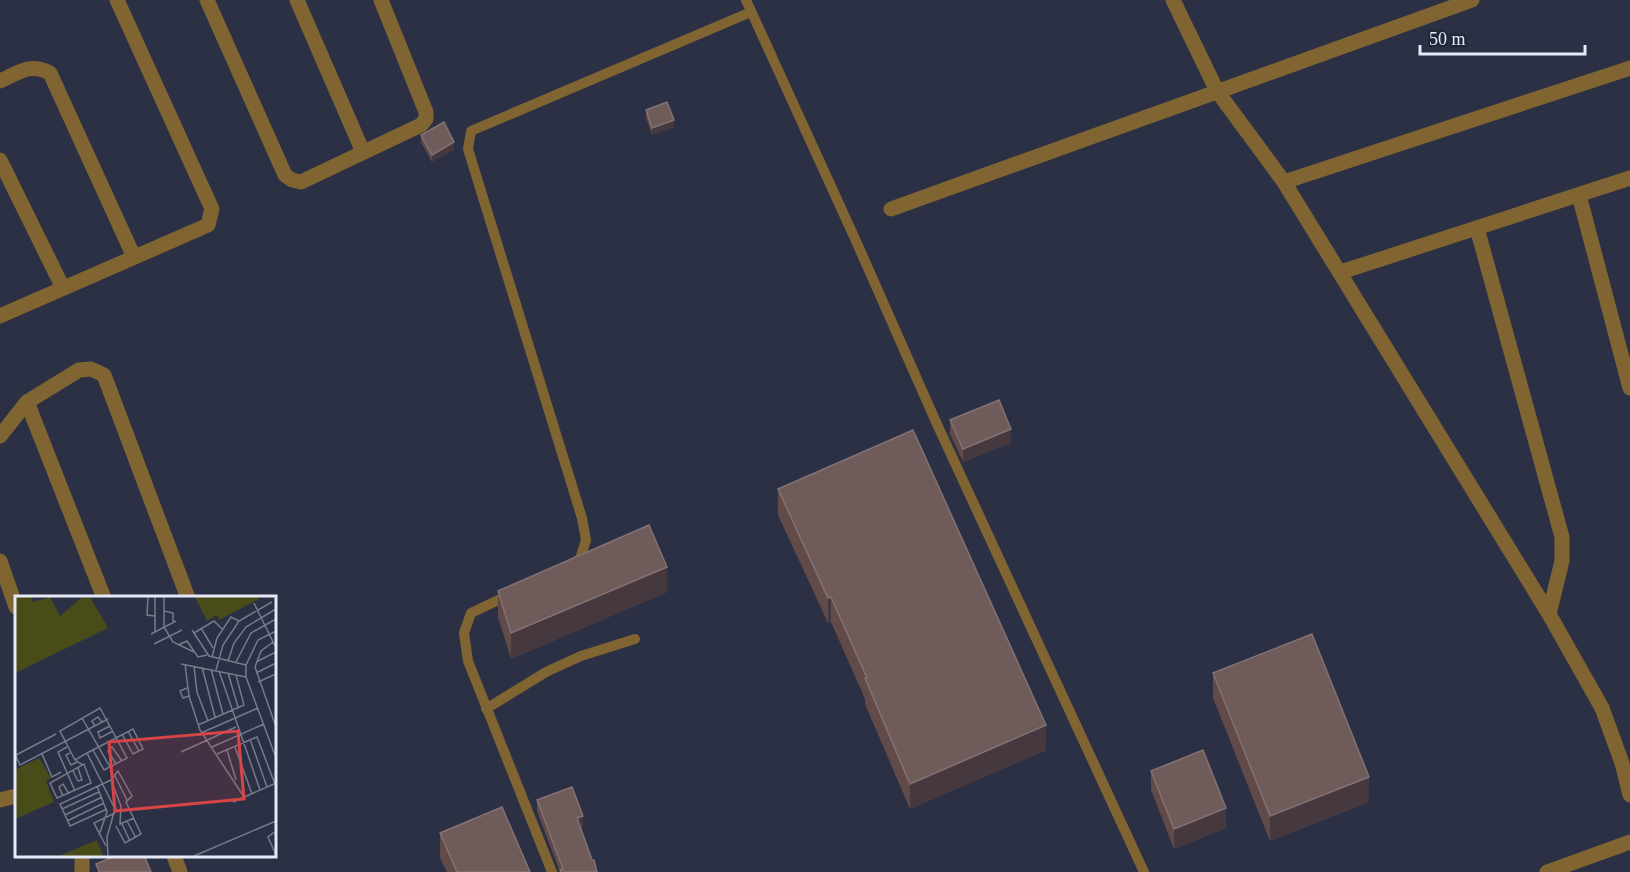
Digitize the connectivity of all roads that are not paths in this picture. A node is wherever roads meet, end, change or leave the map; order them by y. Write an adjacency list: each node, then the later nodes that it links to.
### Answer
1 (117, 0): 19 (street)
2 (207, 0): 12 (street)
3 (297, 0): 12 (street)
4 (381, 0): 12 (street)
5 (746, 0): 8 (lane)
6 (1173, 0): 11 (street)
7 (1472, 0): 11 (street)
8 (752, 12): 27 (lane); 42 (lane)
9 (1630, 68): 15 (street)
10 (0, 81): 19 (street)
11 (1217, 91): 15 (street); 17 (street)
12 (363, 152)
13 (0, 160): 21 (street)
14 (1630, 178): 16 (street)
15 (1284, 182): 20 (street)
16 (1579, 195): 18 (street); 23 (street)
17 (891, 209)
18 (1477, 228): 20 (street); 32 (street)
19 (134, 257): 21 (street)
20 (1341, 272): 32 (street)
21 (63, 288): 22 (street)
22 (0, 316)
23 (1630, 388)
24 (27, 402): 25 (street); 29 (street); 30 (street)
25 (0, 436)
26 (0, 561): 31 (street)
27 (560, 569)
28 (520, 589): 34 (lane)
29 (104, 596)
30 (188, 596)
31 (15, 604)
32 (1550, 614): 35 (street)
33 (636, 639): 34 (lane)
34 (486, 709): 41 (lane)
35 (1630, 795)
36 (15, 796): 37 (street)
37 (0, 800)
38 (1630, 842): 43 (street)
39 (175, 857): 40 (street)
40 (180, 872)
41 (552, 872)
42 (1144, 872)
43 (1547, 872)

